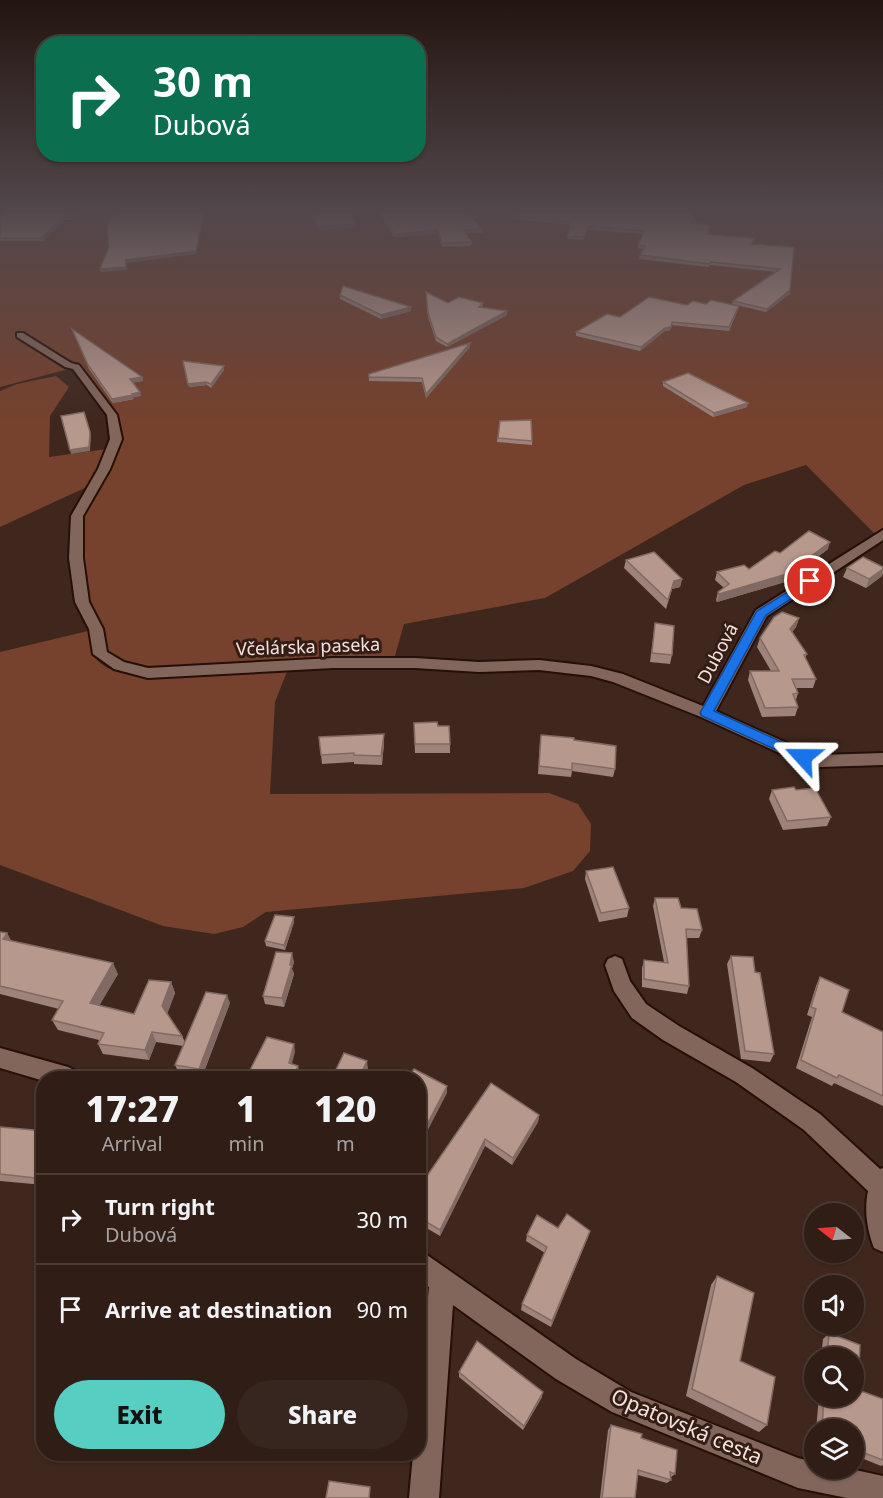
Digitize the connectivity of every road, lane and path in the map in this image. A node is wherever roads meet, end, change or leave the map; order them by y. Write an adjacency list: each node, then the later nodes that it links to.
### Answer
1 (20, 335): 3 (street, Včelárska paseka)
2 (883, 534): 3 (street, Dubová)
3 (707, 713): 4 (street, Včelárska paseka)
4 (883, 759)
5 (615, 965): 8 (street)
6 (0, 1058): 7 (street)
7 (44, 1071)
8 (882, 1183): 9 (street)
9 (883, 1239)
10 (426, 1270): 11 (street, Opatovská cesta)
11 (442, 1281): 12 (street, Opatovská cesta); 13 (street)
12 (883, 1491)
13 (424, 1498)

